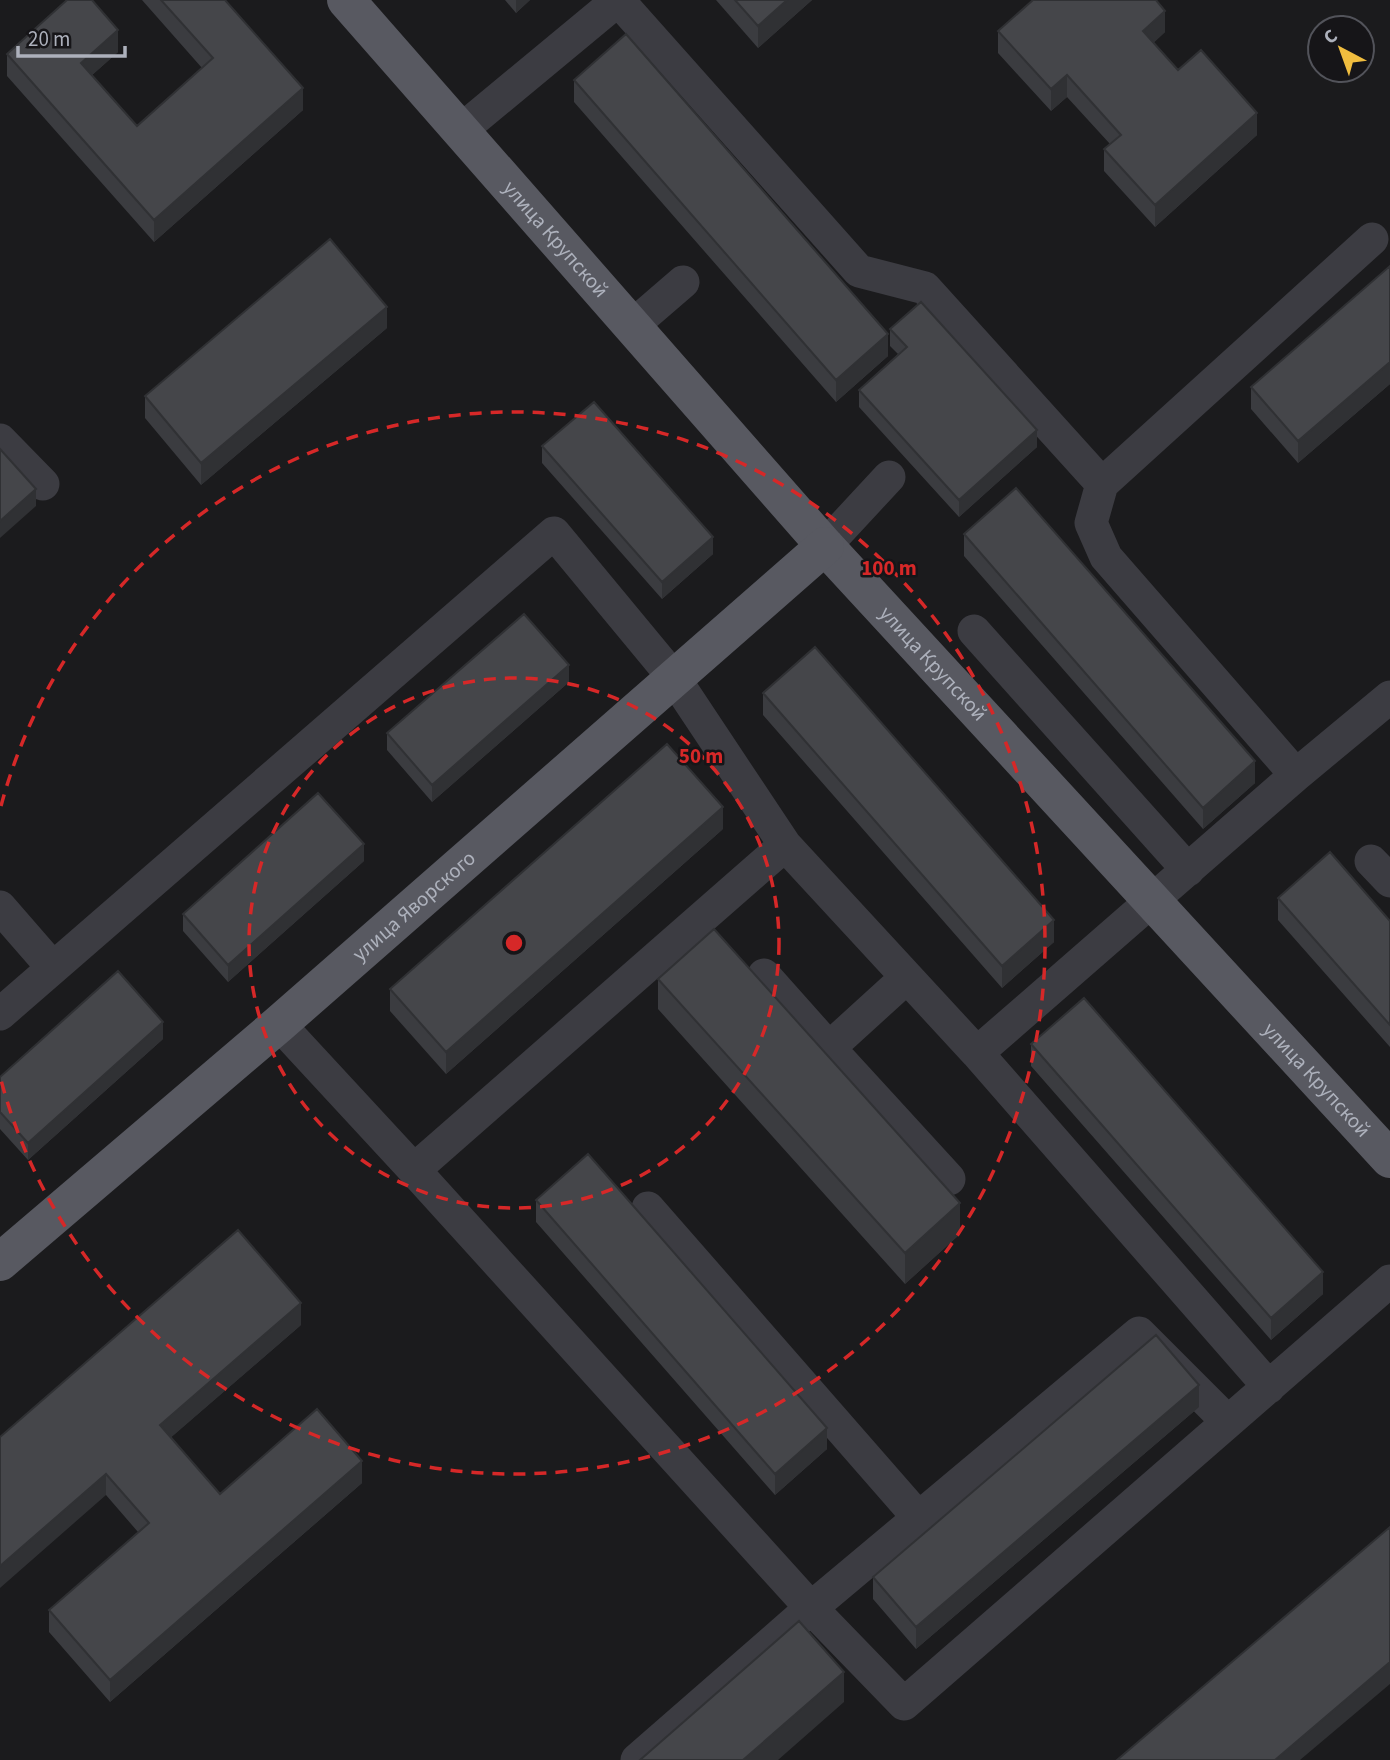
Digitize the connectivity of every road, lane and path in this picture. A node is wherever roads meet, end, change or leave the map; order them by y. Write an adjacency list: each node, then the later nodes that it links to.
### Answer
1 (346, 0): 3 (main road, улица Крупской)
2 (618, 0): 3 (lane); 10 (lane)
3 (460, 131): 6 (main road, улица Крупской)
4 (1372, 239): 10 (lane)
5 (683, 282): 6 (lane)
6 (632, 326): 11 (main road, улица Крупской)
7 (0, 440): 9 (lane)
8 (889, 477): 11 (lane)
9 (43, 484)
10 (1102, 484): 15 (lane)
11 (825, 546): 13 (main road, улица Яворского); 18 (main road, улица Крупской)
12 (974, 631): 17 (lane)
13 (674, 678): 16 (lane); 20 (lane); 24 (main road, улица Яворского)
14 (1390, 696): 15 (lane)
15 (1296, 775): 17 (lane)
16 (785, 845): 22 (lane); 28 (lane)
17 (1188, 870): 18 (lane)
18 (1151, 902): 26 (lane); 27 (main road, улица Крупской)
19 (0, 907): 20 (lane)
20 (53, 968): 23 (lane)
21 (764, 975): 25 (lane)
22 (907, 977): 25 (lane); 26 (lane)
23 (0, 1014)
24 (279, 1024): 28 (lane); 31 (main road, улица Яворского)
25 (828, 1048): 29 (lane)
26 (977, 1053): 33 (lane)
27 (1390, 1159)
28 (414, 1170): 36 (lane)
29 (949, 1179)
30 (648, 1208): 35 (lane)
31 (0, 1262)
32 (1390, 1281): 33 (lane)
33 (1269, 1387): 34 (lane)
34 (1227, 1421): 35 (lane); 36 (lane)
35 (918, 1517): 36 (lane)
36 (811, 1608): 37 (lane)
37 (637, 1760)

